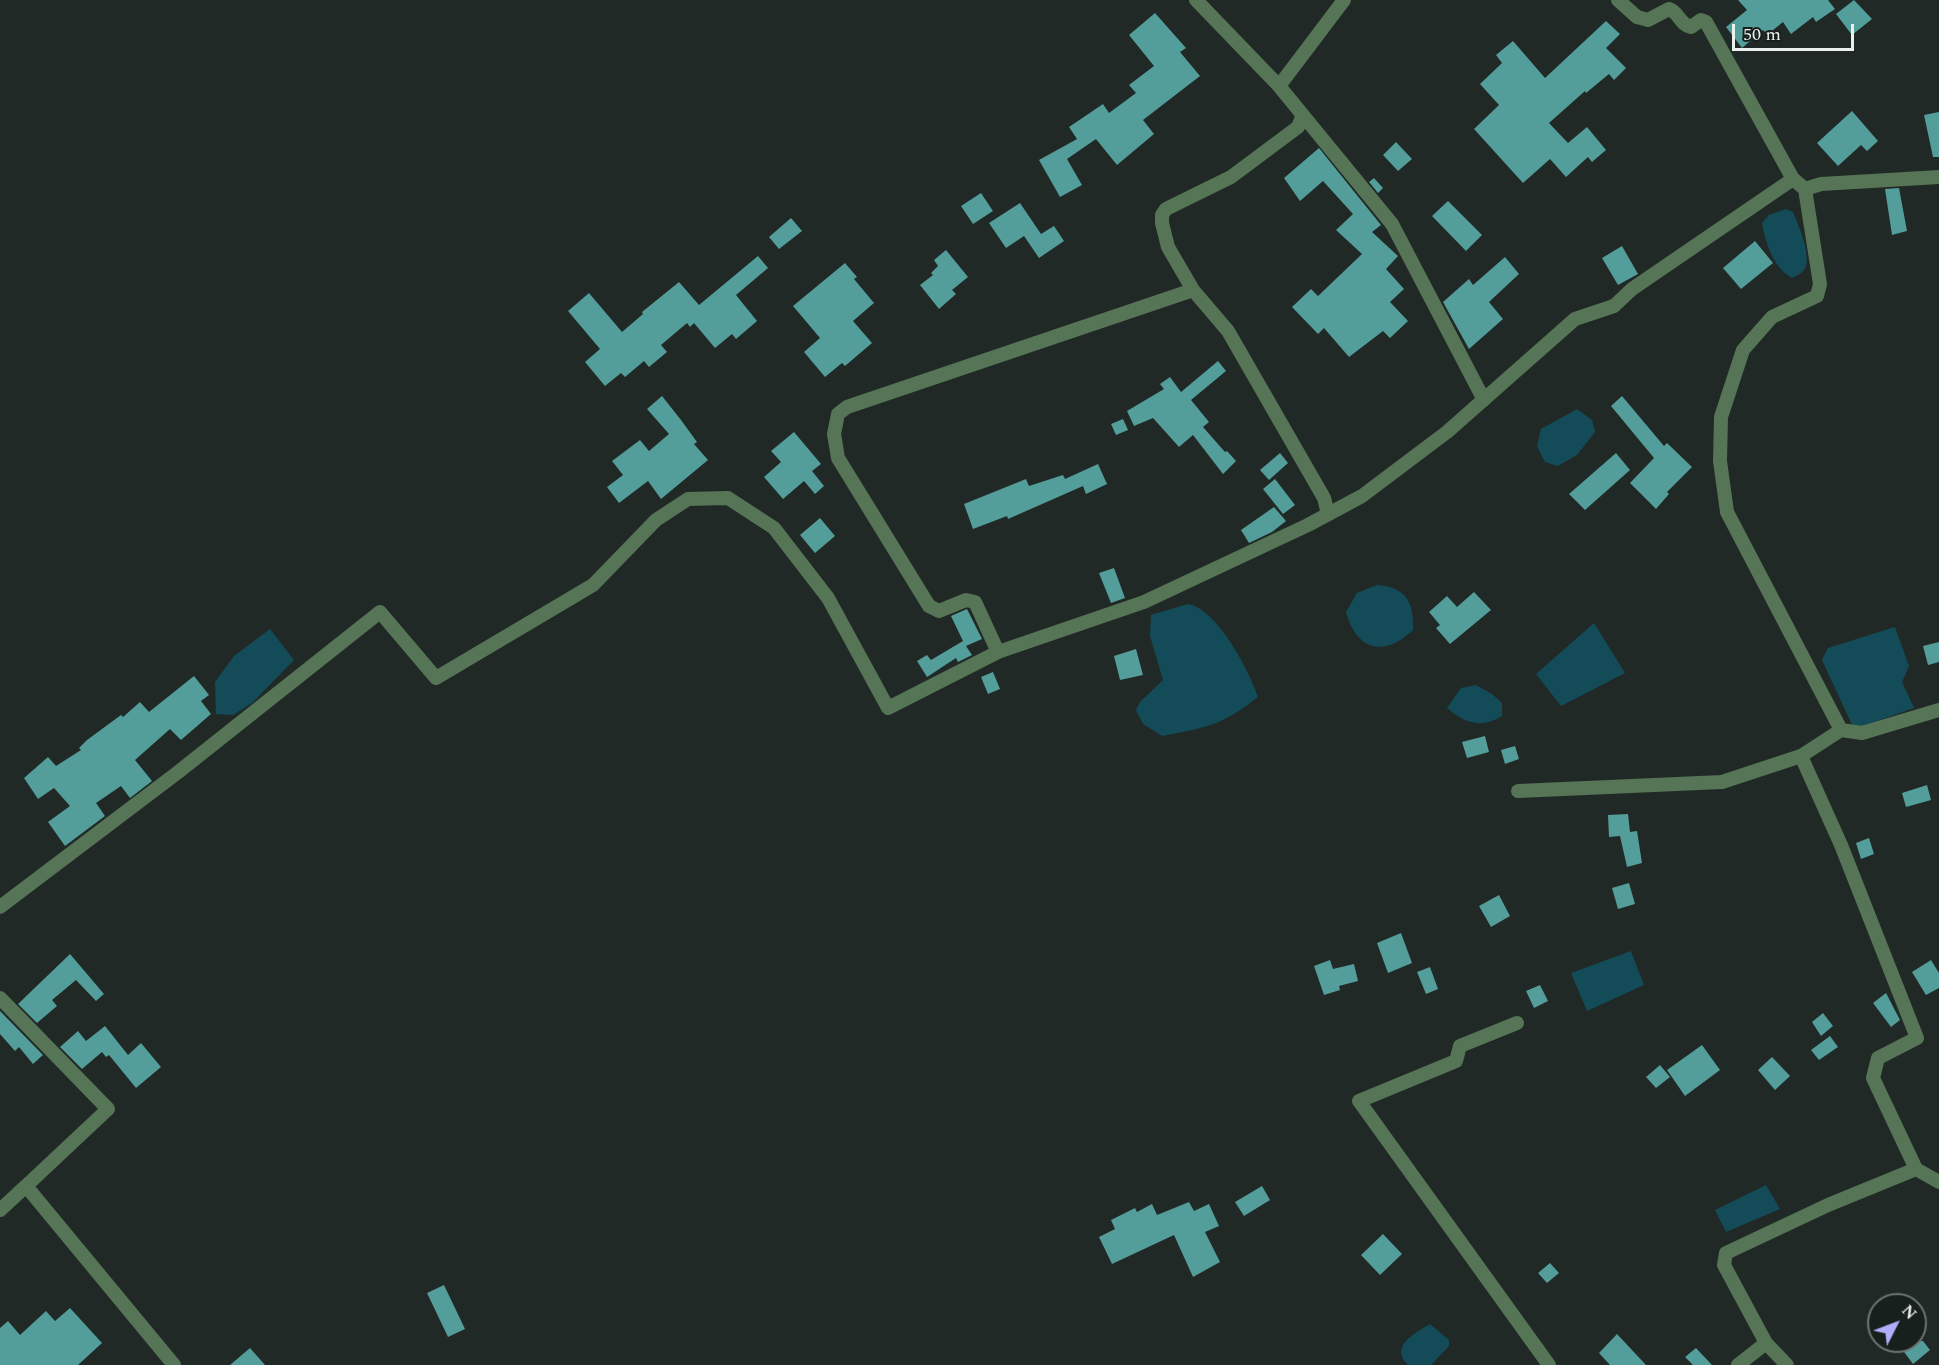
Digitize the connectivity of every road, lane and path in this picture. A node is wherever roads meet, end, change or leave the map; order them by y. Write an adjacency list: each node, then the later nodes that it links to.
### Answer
1 (1197, 0): 4 (street)
2 (1344, 0): 4 (street)
3 (1618, 0): 7 (street)
4 (1279, 86): 5 (street)
5 (1303, 115): 9 (street); 10 (street)
6 (1939, 177): 8 (street)
7 (1792, 179): 8 (street); 10 (street)
8 (1805, 189): 14 (street)
9 (1193, 290): 11 (street); 12 (street)
10 (1484, 400): 11 (street)
11 (1328, 514): 12 (street)
12 (998, 652): 17 (street)
13 (1939, 710): 14 (street)
14 (1841, 730): 15 (street)
15 (1801, 756): 16 (street); 20 (street)
16 (1518, 791)
17 (0, 907)
18 (0, 998): 22 (street)
19 (1517, 1023): 26 (street)
20 (1916, 1169): 21 (street); 24 (street)
21 (1939, 1182)
22 (26, 1186): 23 (street); 25 (street)
23 (0, 1210)
24 (1766, 1343): 27 (street); 28 (street)
25 (174, 1365)
26 (1549, 1365)
27 (1738, 1365)
28 (1787, 1365)

